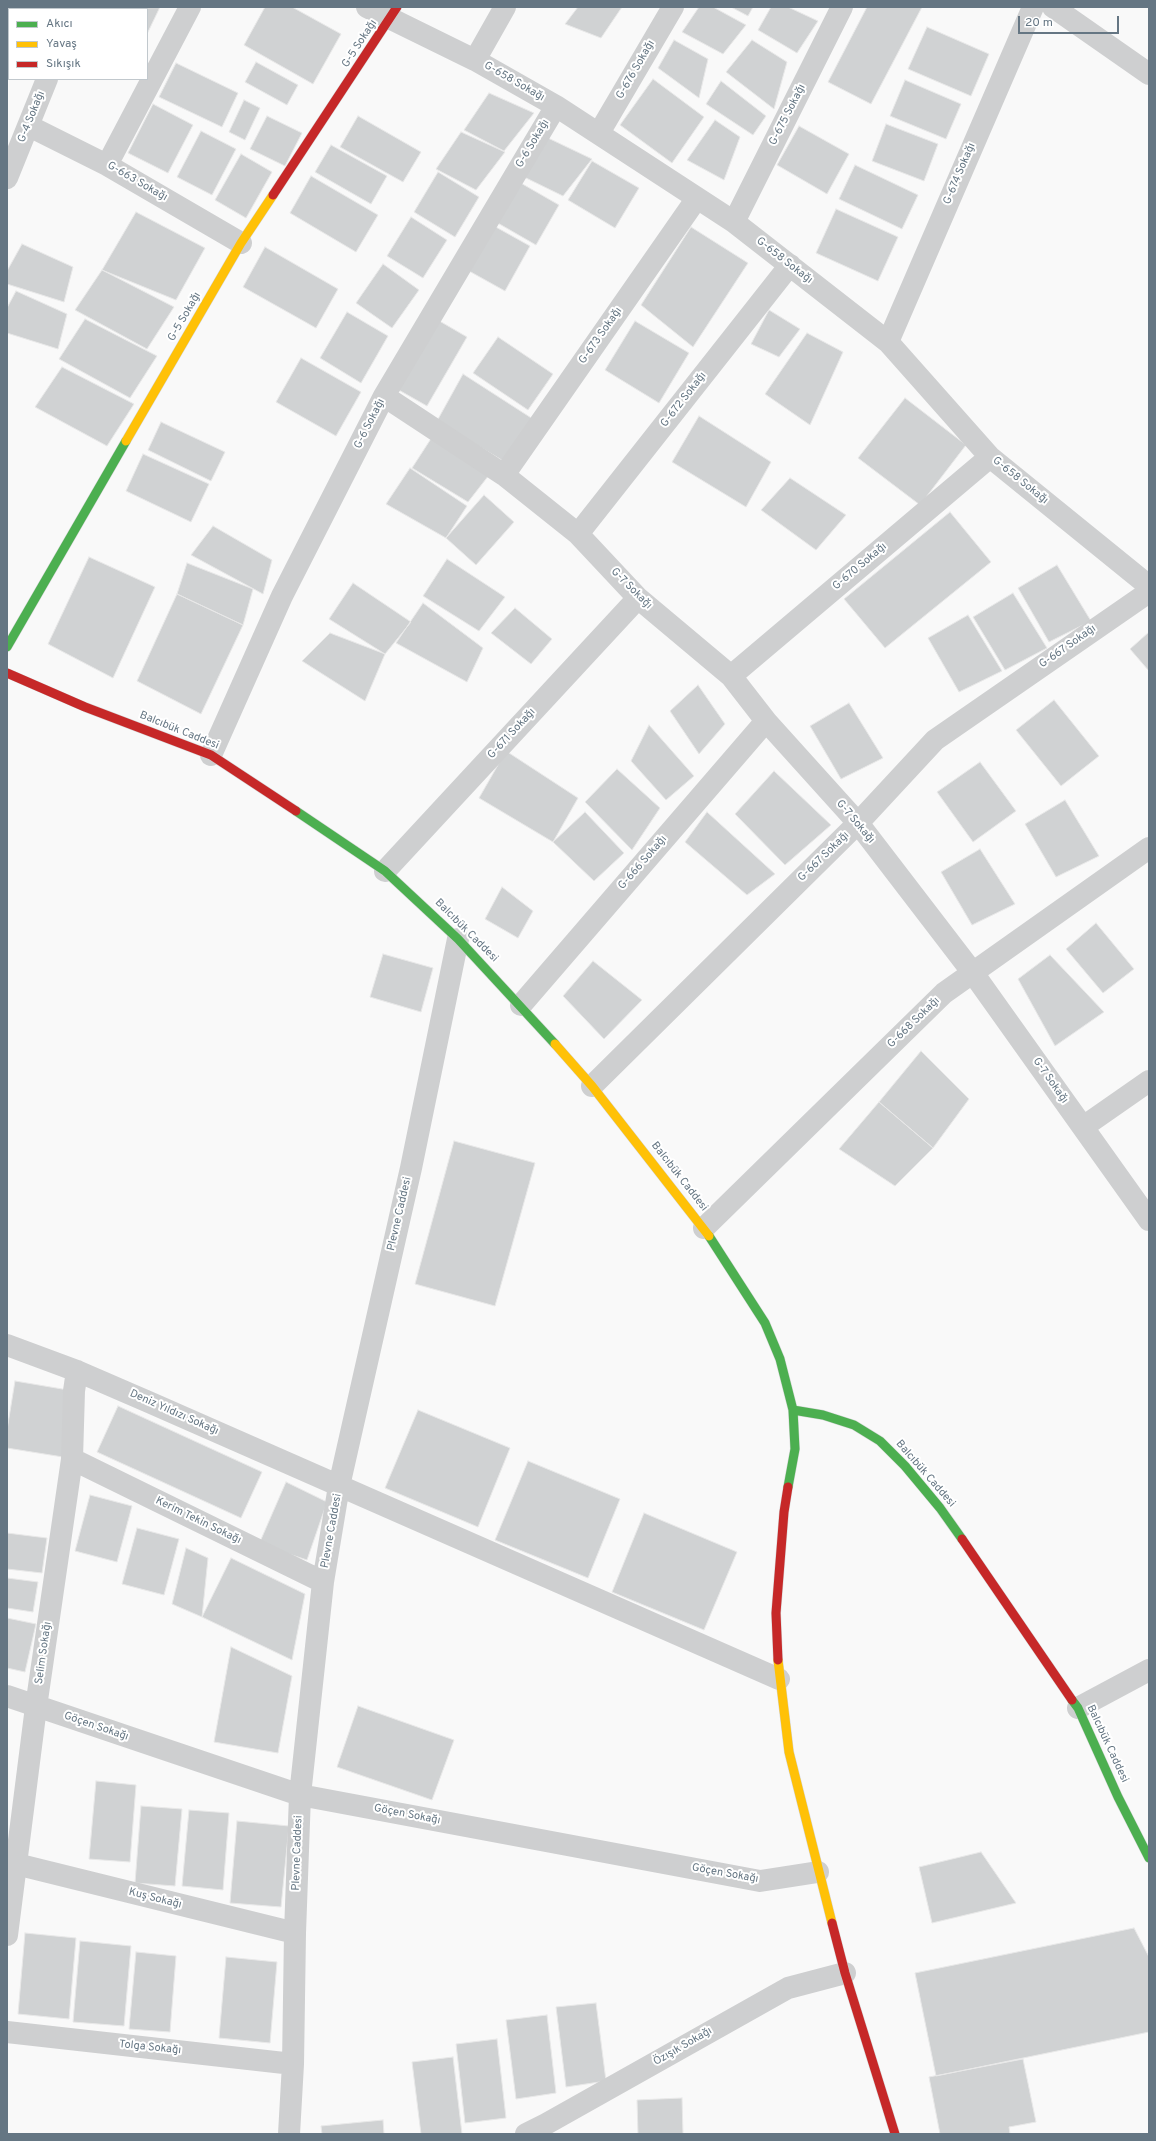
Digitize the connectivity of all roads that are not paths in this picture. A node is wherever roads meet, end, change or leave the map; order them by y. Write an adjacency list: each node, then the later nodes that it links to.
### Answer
1 (190, 7): 15 (street)
2 (367, 7): 8 (street, G-658 Sokağı)
3 (505, 7): 9 (street)
4 (673, 7): 14 (street, G-676 Sokağı)
5 (842, 7): 18 (street, G-675 Sokağı)
6 (1033, 7): 21 (street, G-674 Sokağı)
7 (1053, 7): 10 (street)
8 (394, 13): 9 (street, G-658 Sokağı); 19 (main road, G-5 Sokağı)
9 (475, 60): 12 (street, G-658 Sokağı)
10 (1149, 74)
11 (47, 80): 13 (street, G-4 Sokağı)
12 (556, 106): 14 (street, G-658 Sokağı); 22 (street, G-6 Sokağı)
13 (30, 126): 15 (street, G-663 Sokağı); 16 (street, G-4 Sokağı)
14 (599, 133): 17 (street, G-658 Sokağı)
15 (107, 165): 19 (street, G-663 Sokağı)
16 (7, 178)
17 (697, 198): 18 (street, G-658 Sokağı); 24 (street, G-673 Sokağı)
18 (734, 222): 20 (street, G-658 Sokağı)
19 (241, 243): 29 (main road, G-5 Sokağı)
20 (790, 265): 21 (street, G-658 Sokağı); 25 (street, G-672 Sokağı)
21 (888, 342): 23 (street, G-658 Sokağı)
22 (384, 396): 24 (street, G-7 Sokağı); 33 (street, G-6 Sokağı)
23 (990, 457): 26 (street, G-658 Sokağı); 31 (street, G-670 Sokağı)
24 (504, 475): 25 (street, G-7 Sokağı)
25 (578, 534): 28 (street, G-7 Sokağı)
26 (1149, 586)
27 (1149, 592): 34 (street, G-667 Sokağı)
28 (638, 598): 31 (street, G-7 Sokağı); 36 (street, G-671 Sokağı)
29 (7, 647)
30 (7, 673): 33 (main road, Balcıbük Caddesi)
31 (731, 676): 32 (street, G-7 Sokağı)
32 (766, 721): 34 (street, G-7 Sokağı); 39 (street, G-666 Sokağı)
33 (211, 755): 36 (main road, Balcıbük Caddesi)
34 (858, 823): 38 (street, G-7 Sokağı); 41 (street, G-667 Sokağı)
35 (1149, 848): 38 (street, G-668 Sokağı)
36 (385, 871): 37 (main road, Balcıbük Caddesi)
37 (458, 939): 39 (main road, Balcıbük Caddesi); 49 (street, Plevne Caddesi)
38 (973, 973): 42 (street, G-7 Sokağı); 44 (street, G-668 Sokağı)
39 (521, 1005): 41 (main road, Balcıbük Caddesi)
40 (1149, 1081): 42 (street)
41 (592, 1086): 44 (main road, Balcıbük Caddesi)
42 (1083, 1127): 43 (street, G-7 Sokağı)
43 (1149, 1220)
44 (704, 1228): 47 (main road, Balcıbük Caddesi)
45 (7, 1345): 46 (street, Deniz Yıldızı Sokağı)
46 (78, 1371): 48 (street, Selim Sokağı); 49 (street, Deniz Yıldızı Sokağı)
47 (793, 1410): 52 (main road); 55 (main road, Balcıbük Caddesi)
48 (72, 1459): 50 (street, Kerim Tekin Sokağı); 54 (street, Selim Sokağı)
49 (339, 1486): 50 (street, Plevne Caddesi); 52 (street, Deniz Yıldızı Sokağı)
50 (323, 1582): 56 (street, Plevne Caddesi)
51 (1149, 1670): 55 (street)
52 (779, 1679): 59 (main road)
53 (7, 1696): 54 (street, Göçen Sokağı)
54 (36, 1707): 56 (street, Göçen Sokağı); 58 (street, Selim Sokağı)
55 (1078, 1708): 57 (main road, Balcıbük Caddesi)
56 (300, 1796): 59 (street, Göçen Sokağı); 60 (street, Plevne Caddesi)
57 (1149, 1858)
58 (16, 1864): 60 (street, Kuş Sokağı); 61 (street, Selim Sokağı)
59 (818, 1872): 62 (main road)
60 (295, 1933): 64 (street, Plevne Caddesi)
61 (7, 1935)
62 (845, 1973): 66 (street, Özışık Sokağı); 67 (main road)
63 (7, 2032): 64 (street, Tolga Sokağı)
64 (293, 2064): 65 (street, Plevne Caddesi)
65 (289, 2134)
66 (526, 2134)
67 (895, 2134)

